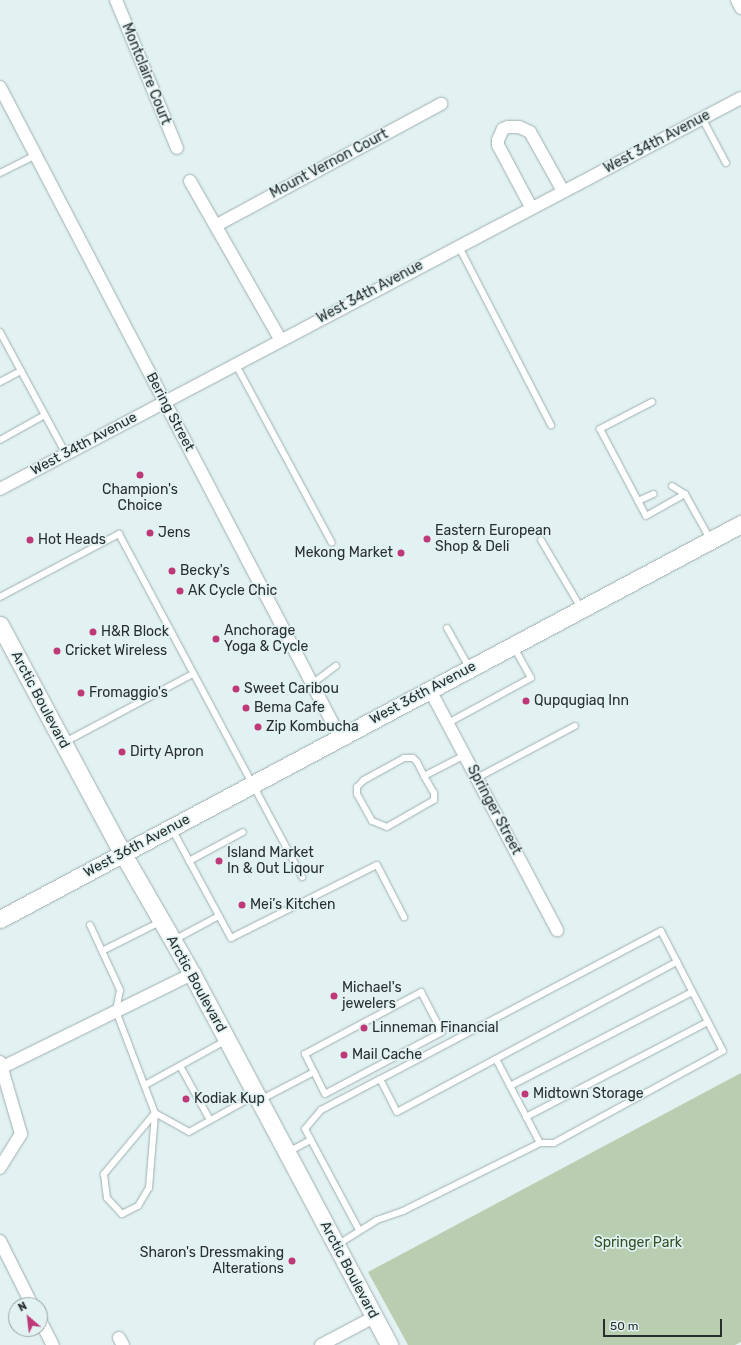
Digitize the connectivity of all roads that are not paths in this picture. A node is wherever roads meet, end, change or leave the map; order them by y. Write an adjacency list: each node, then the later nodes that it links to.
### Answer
1 (116, 0): 8 (street, Montclaire Court)
2 (737, 0): 3 (street)
3 (741, 8)
4 (0, 87): 9 (street, Bering Street)
5 (740, 102): 7 (street, West 34th Avenue)
6 (441, 104): 16 (street, Mount Vernon Court)
7 (702, 118): 10 (lane); 14 (street, West 34th Avenue)
8 (177, 148)
9 (36, 155): 12 (lane); 23 (street, Bering Street)
10 (726, 163)
11 (0, 164): 12 (lane)
12 (2, 172)
13 (190, 181): 16 (street)
14 (563, 191): 15 (street, West 34th Avenue); 15 (street)
15 (531, 207): 17 (street, West 34th Avenue)
16 (217, 225): 19 (street)
17 (458, 245): 19 (street, West 34th Avenue); 26 (lane)
18 (0, 332): 21 (lane)
19 (280, 339): 20 (street, West 34th Avenue)
20 (235, 363): 23 (street, West 34th Avenue); 37 (lane)
21 (21, 371): 22 (lane); 25 (lane)
22 (0, 382)
23 (164, 402): 28 (street, West 34th Avenue); 46 (street, Bering Street)
24 (652, 402): 33 (lane)
25 (45, 415): 27 (lane); 28 (lane)
26 (551, 425)
27 (0, 440)
28 (66, 454): 30 (street, West 34th Avenue)
29 (672, 486): 32 (lane)
30 (0, 489)
31 (654, 494): 33 (lane)
32 (685, 494): 33 (lane); 36 (lane)
33 (638, 501)
34 (741, 524): 36 (main road, West 36th Avenue)
35 (541, 540): 39 (lane)
36 (710, 541): 39 (main road, West 36th Avenue)
37 (332, 543)
38 (0, 597): 45 (lane)
39 (582, 609): 42 (main road, West 36th Avenue)
40 (0, 625): 51 (main road, Arctic Boulevard)
41 (447, 628): 44 (lane)
42 (513, 646): 44 (main road, West 36th Avenue); 48 (lane)
43 (336, 666): 46 (lane)
44 (470, 669): 47 (main road, West 36th Avenue)
45 (193, 674): 51 (lane); 55 (lane)
46 (312, 684): 50 (street, Bering Street)
47 (430, 690): 48 (street, Springer Street); 50 (main road, West 36th Avenue)
48 (448, 723): 52 (street, Springer Street)
49 (575, 726): 54 (lane)
50 (340, 737): 55 (main road, West 36th Avenue)
51 (63, 743): 58 (main road, Arctic Boulevard)
52 (465, 755): 53 (lane); 54 (street, Springer Street)
53 (424, 776): 53 (lane)
54 (477, 778): 66 (street, Springer Street)
55 (252, 784): 56 (main road, West 36th Avenue); 60 (lane)
56 (171, 828): 58 (main road, West 36th Avenue); 59 (lane)
57 (244, 832): 59 (lane)
58 (123, 854): 63 (main road, West 36th Avenue); 64 (main road, Arctic Boulevard)
59 (189, 861): 61 (lane)
60 (302, 877)
61 (219, 916): 62 (lane); 67 (lane)
62 (404, 917)
63 (0, 919)
64 (162, 922): 67 (main road, Arctic Boulevard); 68 (lane)
65 (90, 925): 68 (lane)
66 (557, 930)
67 (172, 940): 70 (main road, Arctic Boulevard)
68 (102, 952): 72 (lane)
69 (677, 962): 71 (lane); 75 (lane); 79 (lane)
70 (192, 974): 72 (street); 74 (main road, Arctic Boulevard)
71 (692, 992): 73 (lane); 81 (lane)
72 (116, 1011): 76 (street); 80 (lane)
73 (708, 1022): 84 (lane); 87 (lane)
74 (226, 1040): 77 (lane); 82 (main road, Arctic Boulevard)
75 (496, 1059): 79 (lane); 81 (lane)
76 (1, 1064): 89 (street)
77 (180, 1066): 80 (lane); 85 (lane)
78 (314, 1072): 78 (lane); 82 (lane)
79 (380, 1079): 86 (lane)
80 (144, 1085): 83 (lane)
81 (510, 1086): 84 (lane)
82 (257, 1098): 85 (lane); 88 (main road, Arctic Boulevard)
83 (155, 1113): 83 (lane); 85 (lane)
84 (526, 1117): 87 (lane)
85 (210, 1120)
86 (311, 1140): 88 (lane); 90 (lane)
87 (540, 1143): 90 (lane)
88 (287, 1152): 92 (main road, Arctic Boulevard)
89 (0, 1168)
90 (359, 1230): 92 (lane)
91 (0, 1241): 93 (street)
92 (336, 1246): 94 (main road, Arctic Boulevard)
93 (28, 1297)
94 (374, 1317): 97 (street); 98 (main road, Arctic Boulevard)
95 (48, 1335): 96 (street)
96 (53, 1345)
97 (321, 1345)
98 (389, 1345)

